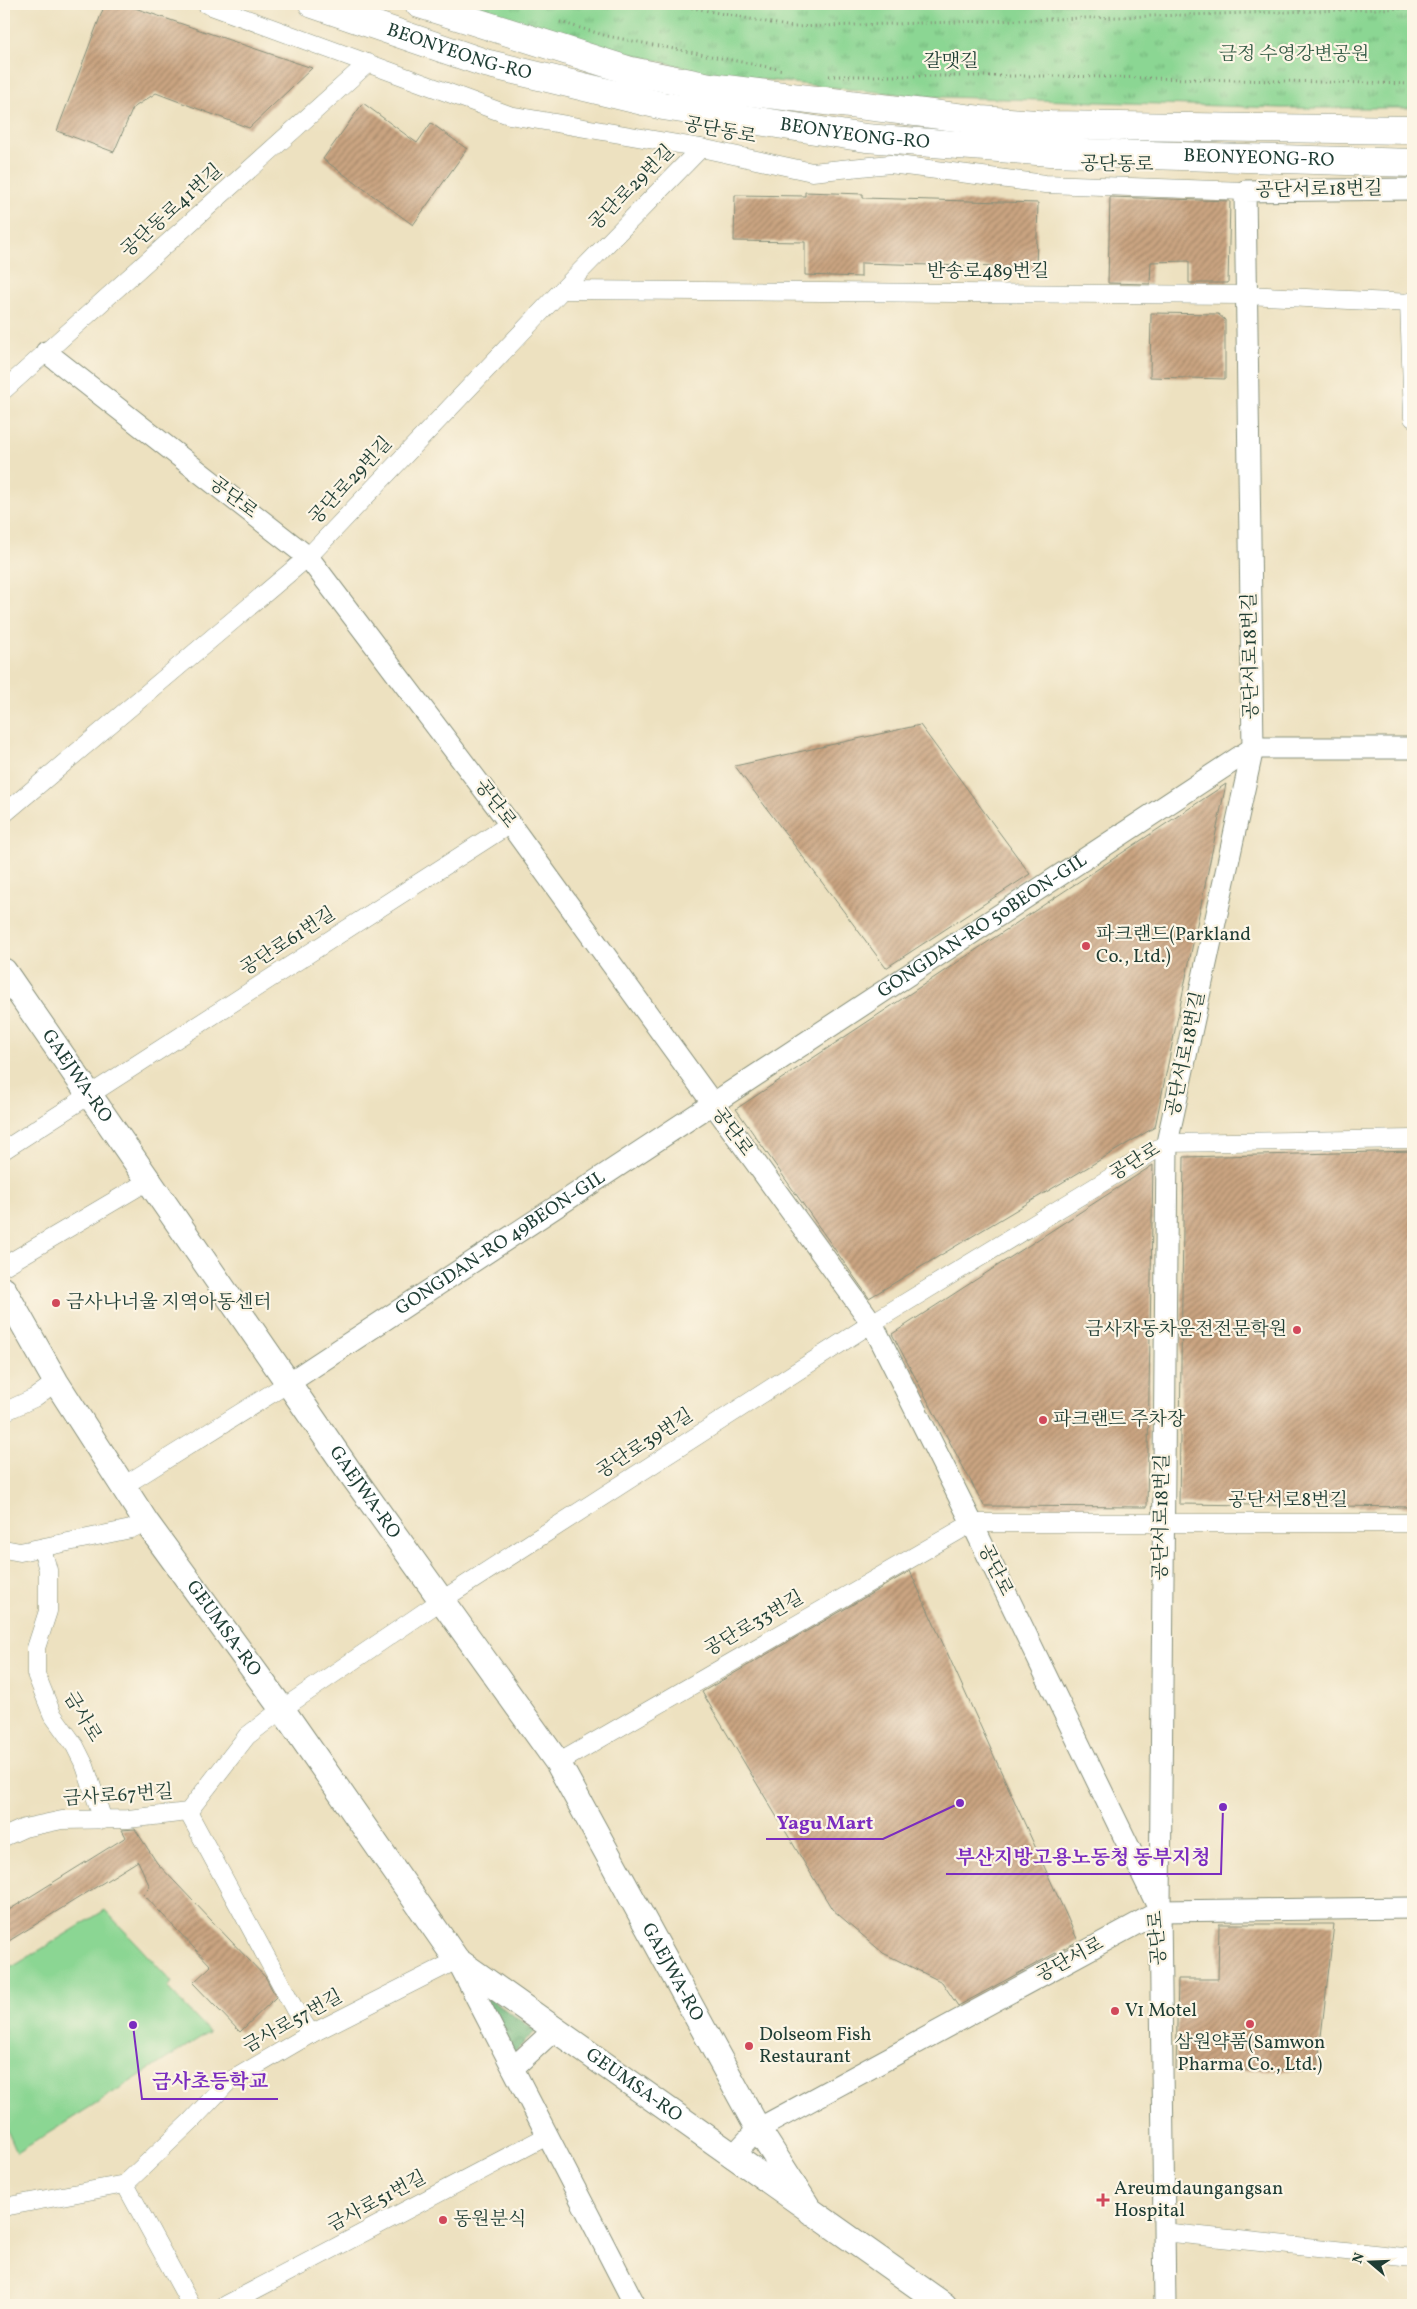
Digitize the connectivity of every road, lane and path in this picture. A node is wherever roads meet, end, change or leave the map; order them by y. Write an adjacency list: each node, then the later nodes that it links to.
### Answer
1 (206, 4): 7 (street, 공단동로)
2 (313, 4): 13 (highway, BEONYEONG-RO)
3 (419, 4): 11 (highway, BEONYEONG-RO)
4 (672, 4): 5 (path)
5 (1413, 8)
6 (552, 20): 8 (path)
7 (368, 63): 12 (street, 공단동로); 19 (street, 공단동로41번길)
8 (785, 71)
9 (822, 76): 10 (path, 갈맷길)
10 (1413, 84)
11 (1413, 130)
12 (701, 148): 15 (street, 공단동로); 16 (street, 공단로29번길)
13 (1413, 163)
14 (1413, 189): 15 (street, 공단서로18번길)
15 (1245, 190): 17 (street, 공단서로18번길)
16 (562, 290): 17 (street, 반송로489번길); 22 (street, 공단로29번길)
17 (1244, 295): 18 (street, 반송로489번길); 23 (street, 공단서로18번길)
18 (1411, 302): 21 (street)
19 (46, 352): 20 (street, 공단동로41번길); 22 (street, 공단로)
20 (4, 390)
21 (1413, 418)
22 (308, 557): 25 (street, 공단로29번길); 26 (street, 공단로)
23 (1253, 748): 24 (street); 29 (street, GONGDAN-RO 50BEON-GIL); 31 (street, 공단서로18번길)
24 (1413, 748)
25 (4, 814)
26 (510, 824): 28 (street, 공단로61번길); 29 (street, 공단로)
27 (4, 971): 28 (main road, GAEJWA-RO)
28 (88, 1096): 32 (street, 공단로61번길); 33 (main road, GAEJWA-RO)
29 (712, 1103): 36 (street, 공단로); 38 (street, GONGDAN-RO 49BEON-GIL)
30 (1413, 1138): 31 (street)
31 (1167, 1143): 36 (street, 공단로); 42 (street, 공단서로18번길)
32 (4, 1150)
33 (148, 1181): 34 (street); 38 (main road, GAEJWA-RO)
34 (4, 1266)
35 (4, 1290): 37 (main road, GEUMSA-RO)
36 (872, 1323): 43 (street, 공단로); 47 (street, 공단로39번길)
37 (56, 1382): 39 (street); 40 (main road, GEUMSA-RO)
38 (290, 1382): 40 (street); 47 (main road, GAEJWA-RO)
39 (4, 1412)
40 (125, 1486): 41 (main road, GEUMSA-RO)
41 (146, 1522): 46 (street); 48 (main road, GEUMSA-RO)
42 (1162, 1522): 43 (street, 공단로); 44 (street, 공단서로8번길); 54 (street, 공단서로18번길)
43 (972, 1523): 49 (street, 공단로33번길); 54 (street, 공단로)
44 (1413, 1523)
45 (4, 1548): 46 (street)
46 (42, 1548): 51 (street, 금사로)
47 (442, 1600): 48 (street); 49 (main road, GAEJWA-RO)
48 (282, 1709): 50 (street, 금사로67번길); 55 (main road, GEUMSA-RO)
49 (558, 1763): 59 (main road, GAEJWA-RO)
50 (188, 1812): 51 (street, 금사로67번길); 57 (street)
51 (102, 1820): 52 (street, 금사로67번길)
52 (4, 1837)
53 (1413, 1908): 54 (street, 공단서로)
54 (1160, 1911): 59 (street, 공단서로); 65 (street, 공단로)
55 (456, 1960): 56 (main road, GEUMSA-RO); 57 (street, 금사로57번길); 58 (street, GEUMSA-RO)
56 (554, 2030): 58 (street); 61 (main road, GEUMSA-RO)
57 (311, 2034): 62 (street, 금사로57번길)
58 (513, 2068): 60 (street, GEUMSA-RO)
59 (758, 2129): 61 (street, 공단서로); 64 (main road, GAEJWA-RO)
60 (547, 2136): 68 (street, 금사로51번길); 69 (street, GEUMSA-RO)
61 (732, 2156): 64 (main road, GEUMSA-RO)
62 (125, 2184): 63 (street); 67 (street)
63 (4, 2207)
64 (811, 2212): 70 (main road, GAEJWA-RO)
65 (1163, 2232): 66 (street); 71 (street, 공단로)
66 (1413, 2258)
67 (191, 2305)
68 (226, 2305)
69 (635, 2305)
70 (944, 2305)
71 (1165, 2305)

